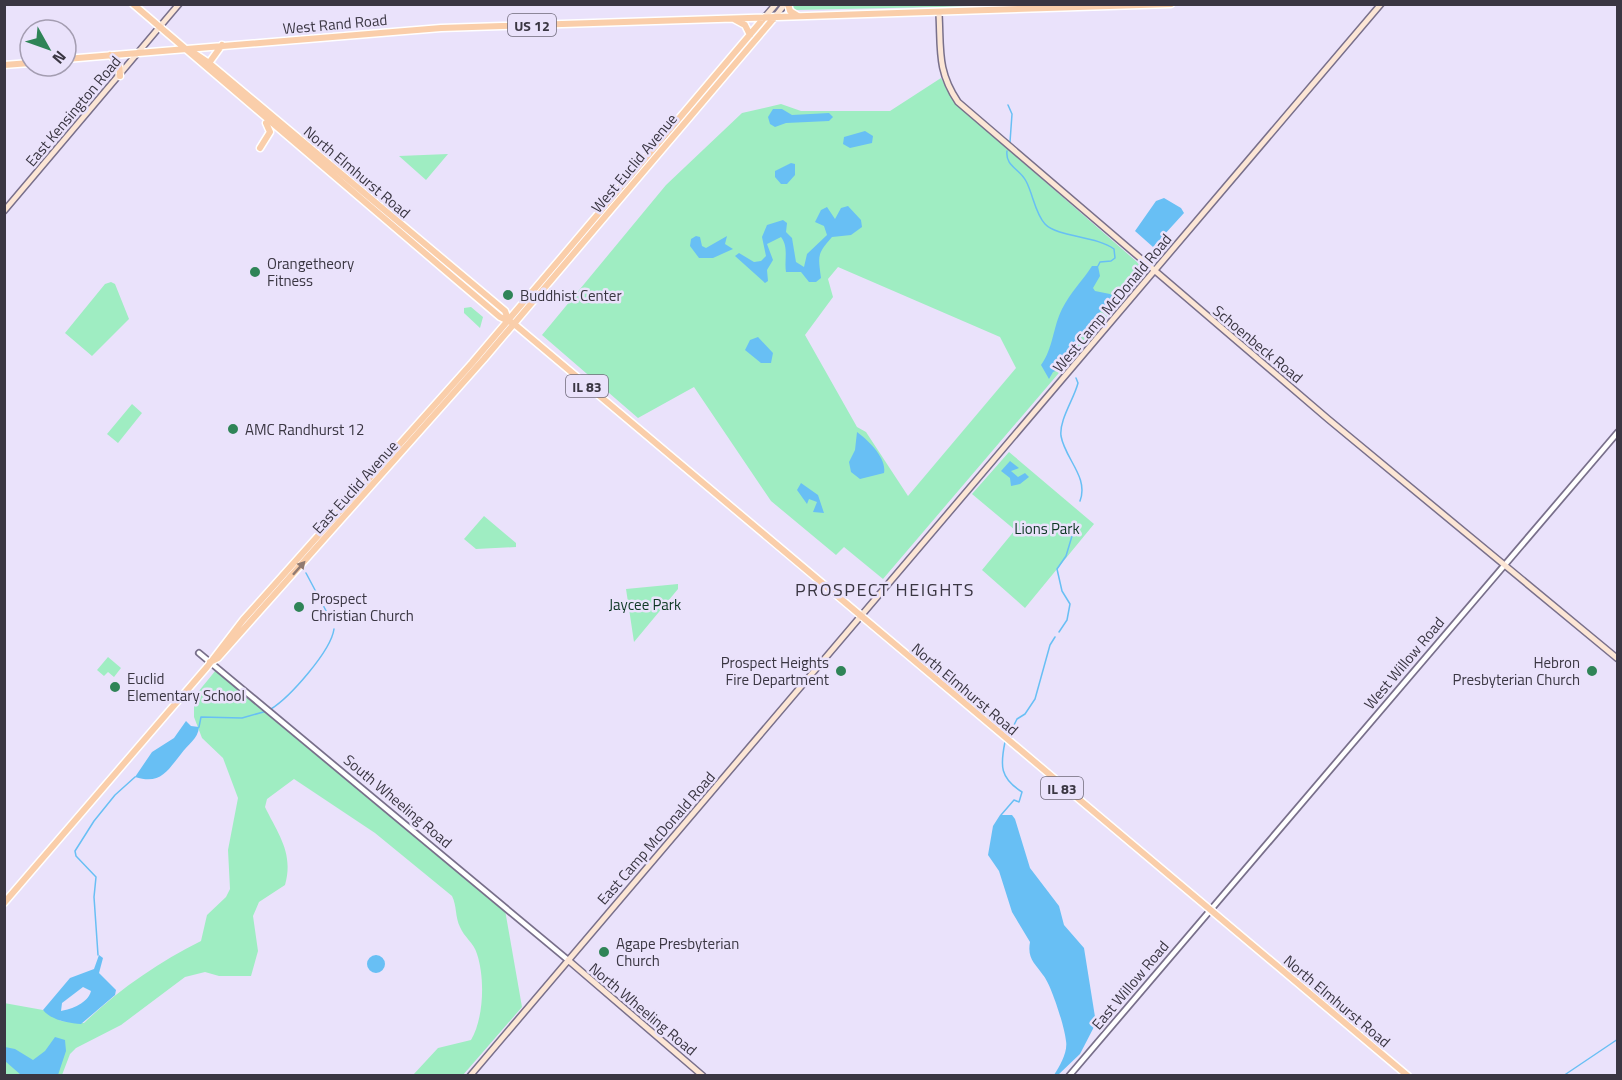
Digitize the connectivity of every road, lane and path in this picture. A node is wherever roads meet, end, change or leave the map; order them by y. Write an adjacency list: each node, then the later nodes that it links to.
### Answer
1 (133, 4): 12 (main road, IL 83)
2 (179, 4): 12 (main road, East Kensington Road)
3 (776, 4): 9 (main road)
4 (786, 4): 8 (main road); 10 (main road)
5 (1171, 4): 7 (main road, US 12)
6 (1381, 4): 24 (main road, West Camp McDonald Road)
7 (939, 14): 8 (main road, US 12); 24 (main road, Schoenbeck Road)
8 (799, 17): 10 (main road, US 12)
9 (765, 18): 10 (main road, West Rand Road / US 12); 11 (main road, West Rand Road / US 12); 13 (main road, West Euclid Avenue)
10 (774, 18): 25 (main road, West Euclid Avenue)
11 (734, 19): 13 (main road); 14 (main road, West Rand Road / US 12)
12 (160, 27): 15 (main road, North Elmhurst Road / IL 83); 16 (main road, East Kensington Road)
13 (750, 35): 25 (main road, West Euclid Avenue)
14 (222, 45): 15 (main road, West Rand Road / US 12); 19 (main road)
15 (185, 48): 16 (main road, US 12); 19 (main road, North Elmhurst Road / IL 83); 21 (main road, North Elmhurst Road / IL 83)
16 (140, 51): 17 (main road, US 12); 20 (main road, East Kensington Road)
17 (110, 55): 18 (main road, US 12); 20 (main road)
18 (78, 58)
19 (209, 63): 25 (main road, North Elmhurst Road / IL 83)
20 (120, 76): 23 (main road, East Kensington Road)
21 (261, 115): 22 (main road); 25 (main road, North Elmhurst Road / IL 83)
22 (260, 148)
23 (4, 211)
24 (1155, 270): 27 (main road, Schoenbeck Road); 28 (main road, West Camp McDonald Road)
25 (511, 321): 28 (main road, North Elmhurst Road / IL 83); 31 (main road, East Euclid Avenue)
26 (1617, 432): 27 (street, West Willow Road)
27 (1504, 565): 30 (main road, Schoenbeck Road); 33 (street, West Willow Road)
28 (860, 617): 33 (main road, North Elmhurst Road / IL 83); 34 (main road, East Camp McDonald Road)
29 (199, 653): 31 (street)
30 (1617, 659)
31 (210, 662): 32 (main road, East Euclid Avenue); 34 (street, South Wheeling Road)
32 (4, 903)
33 (1209, 910): 37 (street, East Willow Road); 38 (main road, North Elmhurst Road / IL 83)
34 (568, 960): 35 (main road, East Camp McDonald Road); 36 (main road, North Wheeling Road)
35 (470, 1076)
36 (704, 1076)
37 (1069, 1076)
38 (1408, 1076)

